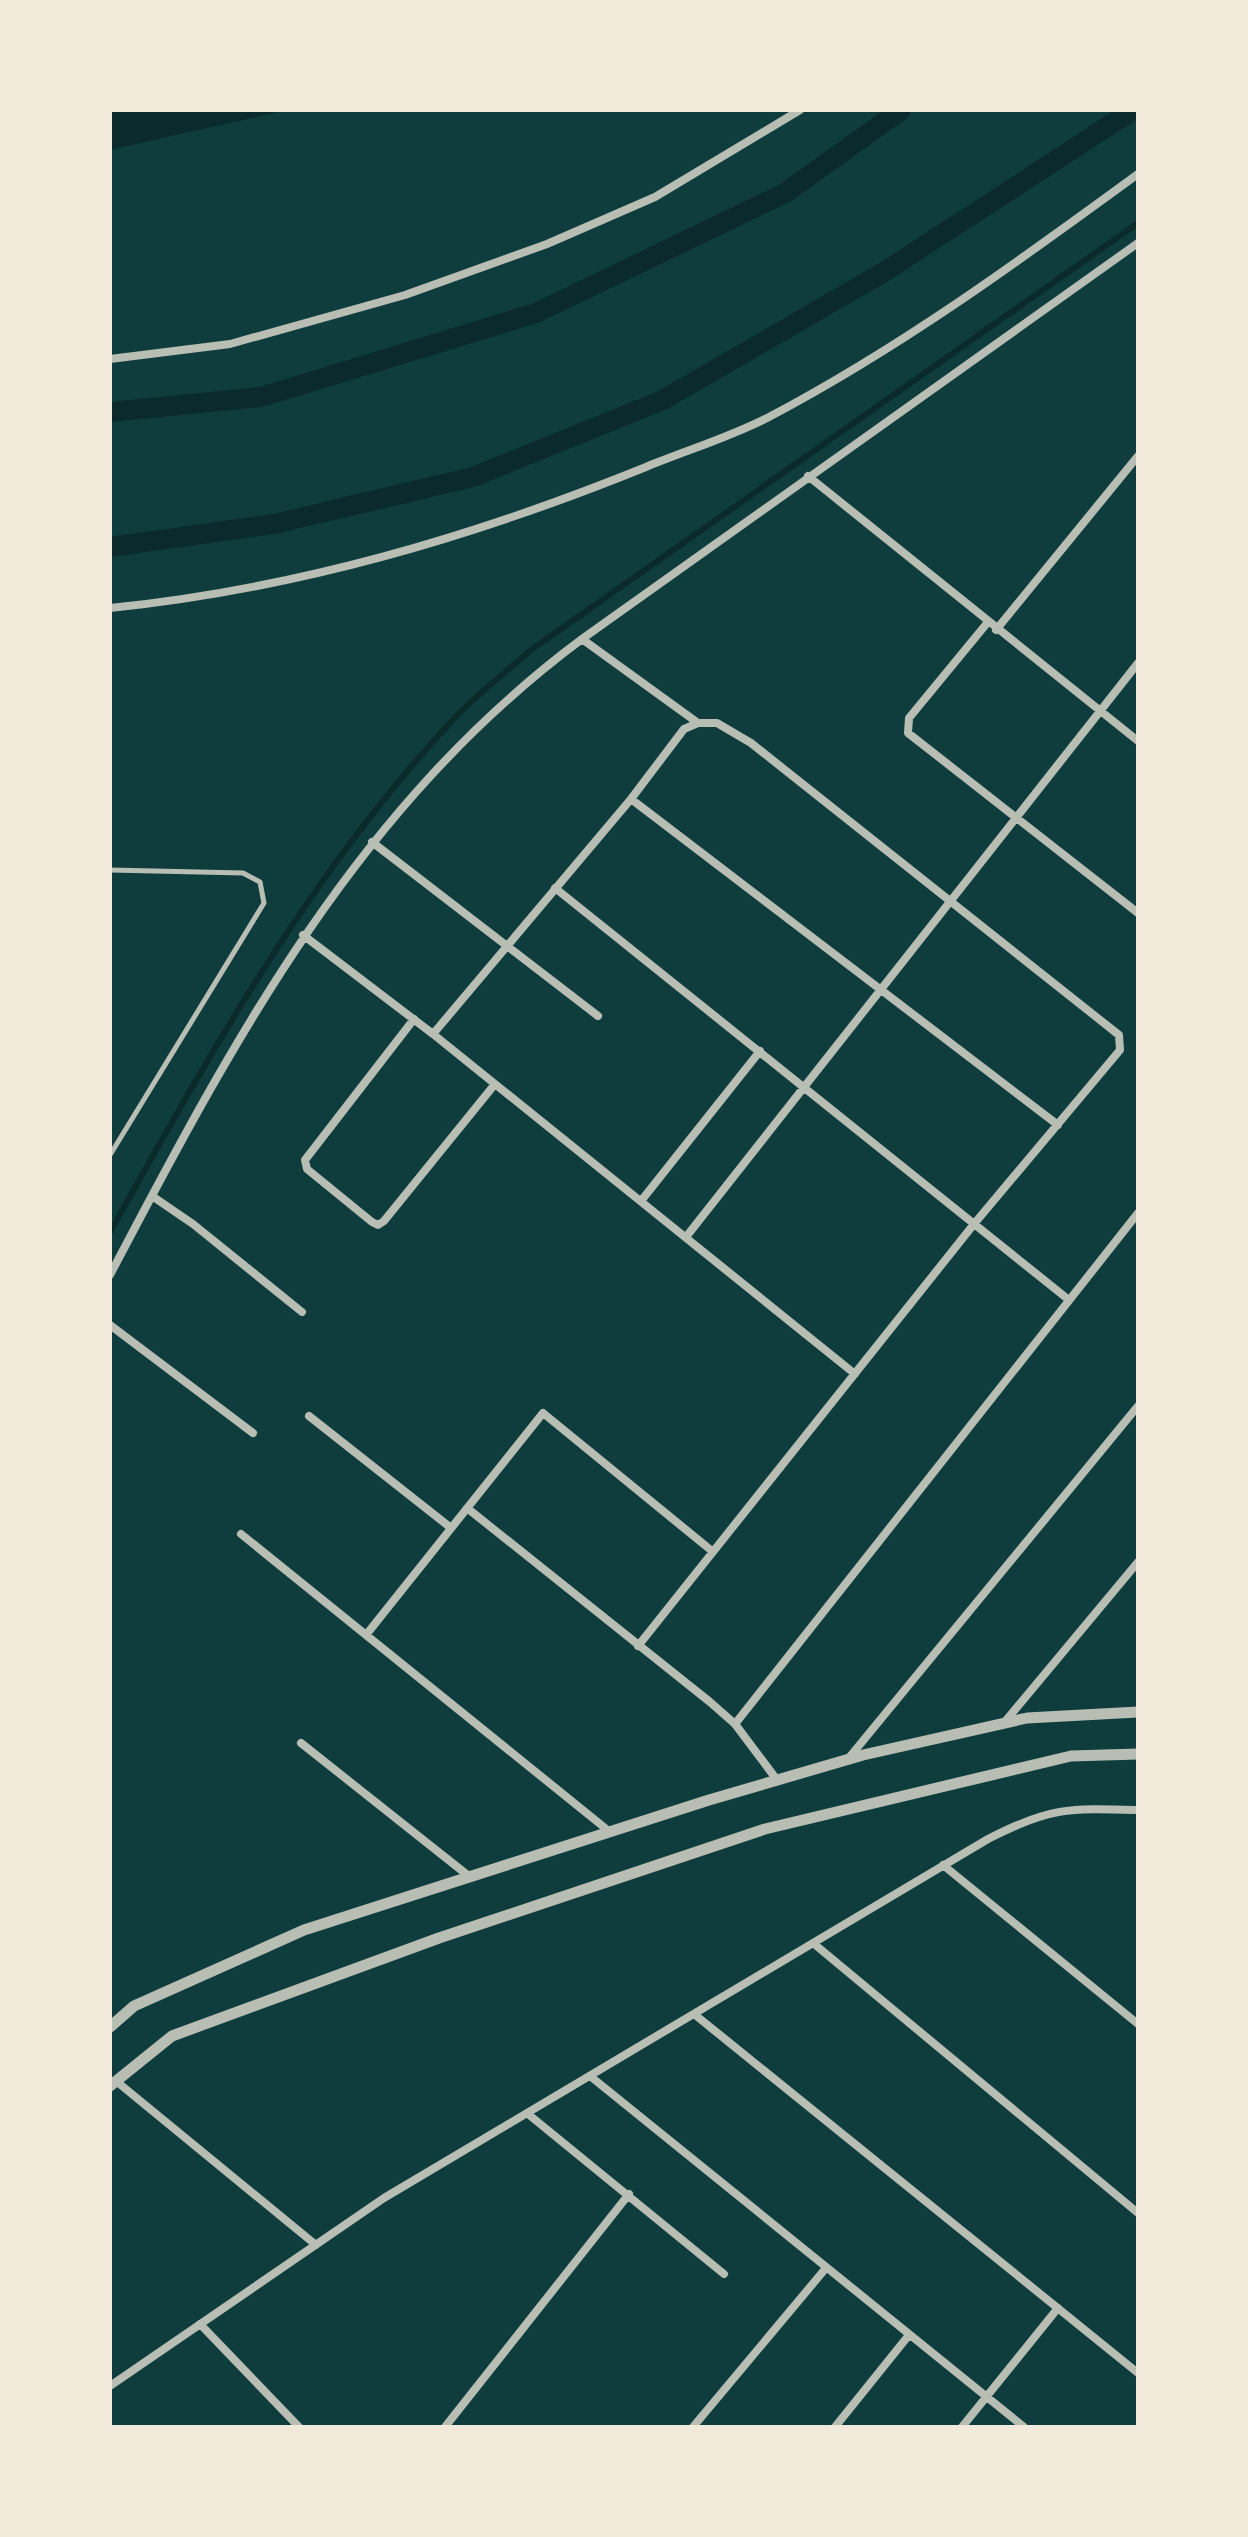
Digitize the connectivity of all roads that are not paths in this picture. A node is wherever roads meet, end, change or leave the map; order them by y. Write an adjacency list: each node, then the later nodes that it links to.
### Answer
1 (800, 110): 4 (street)
2 (1138, 174): 7 (street)
3 (1138, 243): 6 (street)
4 (110, 359)
5 (1138, 456): 9 (street)
6 (808, 476): 8 (street); 10 (street)
7 (110, 608)
8 (988, 622): 9 (street); 16 (street)
9 (996, 630): 12 (street)
10 (582, 639): 13 (street); 17 (street)
11 (1138, 663): 12 (street)
12 (1100, 710): 14 (street); 16 (street)
13 (698, 723): 15 (street); 20 (street)
14 (1138, 741)
15 (631, 799): 19 (street); 24 (street)
16 (1016, 818): 20 (street); 21 (street)
17 (372, 842): 22 (street); 23 (street)
18 (110, 870): 32 (lane)
19 (555, 888): 23 (street); 28 (street)
20 (953, 900): 24 (street); 31 (street)
21 (1138, 913)
22 (303, 935): 26 (street); 33 (street)
23 (509, 946): 25 (street); 27 (street)
24 (880, 991): 30 (street); 31 (street)
25 (598, 1016)
26 (414, 1019): 27 (street); 29 (street)
27 (433, 1034): 29 (street)
28 (760, 1051): 30 (street); 34 (street)
29 (495, 1084): 34 (street)
30 (803, 1085): 36 (street); 37 (street)
31 (1058, 1125): 36 (street)
32 (110, 1155)
33 (152, 1196): 38 (street); 40 (street)
34 (641, 1201): 37 (street)
35 (1138, 1213): 39 (street)
36 (974, 1224): 39 (street); 42 (street)
37 (686, 1237): 42 (street)
38 (110, 1275)
39 (1069, 1300): 54 (street)
40 (302, 1312)
41 (110, 1325): 45 (street)
42 (855, 1374): 49 (street)
43 (1138, 1406): 58 (street)
44 (309, 1416): 47 (street)
45 (253, 1433)
46 (467, 1508): 47 (street); 49 (street); 52 (street)
47 (451, 1528): 51 (street)
48 (241, 1534): 51 (street)
49 (712, 1551): 52 (street)
50 (1138, 1562): 55 (street)
51 (366, 1635): 61 (street)
52 (638, 1646): 54 (street)
53 (1138, 1712): 55 (street)
54 (735, 1724): 59 (street)
55 (1003, 1724): 58 (street)
56 (301, 1743): 63 (street)
57 (1138, 1754): 69 (street)
58 (847, 1760): 59 (street)
59 (777, 1780): 61 (street)
60 (1138, 1810): 62 (street)
61 (610, 1832): 63 (street)
62 (943, 1865): 64 (street); 66 (street)
63 (470, 1877): 67 (street)
64 (813, 1943): 65 (street); 72 (street)
65 (694, 2014): 68 (street); 76 (street)
66 (1138, 2024)
67 (110, 2027)
68 (590, 2076): 70 (street); 74 (street)
69 (113, 2083): 73 (street)
70 (528, 2114): 71 (street); 73 (street)
71 (629, 2194): 75 (street); 83 (street)
72 (1138, 2213)
73 (316, 2245): 77 (street)
74 (826, 2268): 78 (street); 84 (street)
75 (724, 2274)
76 (1058, 2308): 79 (street); 81 (street)
77 (200, 2324): 80 (street); 82 (street)
78 (909, 2335): 81 (street); 85 (street)
79 (1138, 2373)
80 (110, 2386)
81 (986, 2396): 86 (street); 87 (street)
82 (299, 2427)
83 (445, 2427)
84 (693, 2427)
85 (835, 2427)
86 (962, 2427)
87 (1024, 2427)

